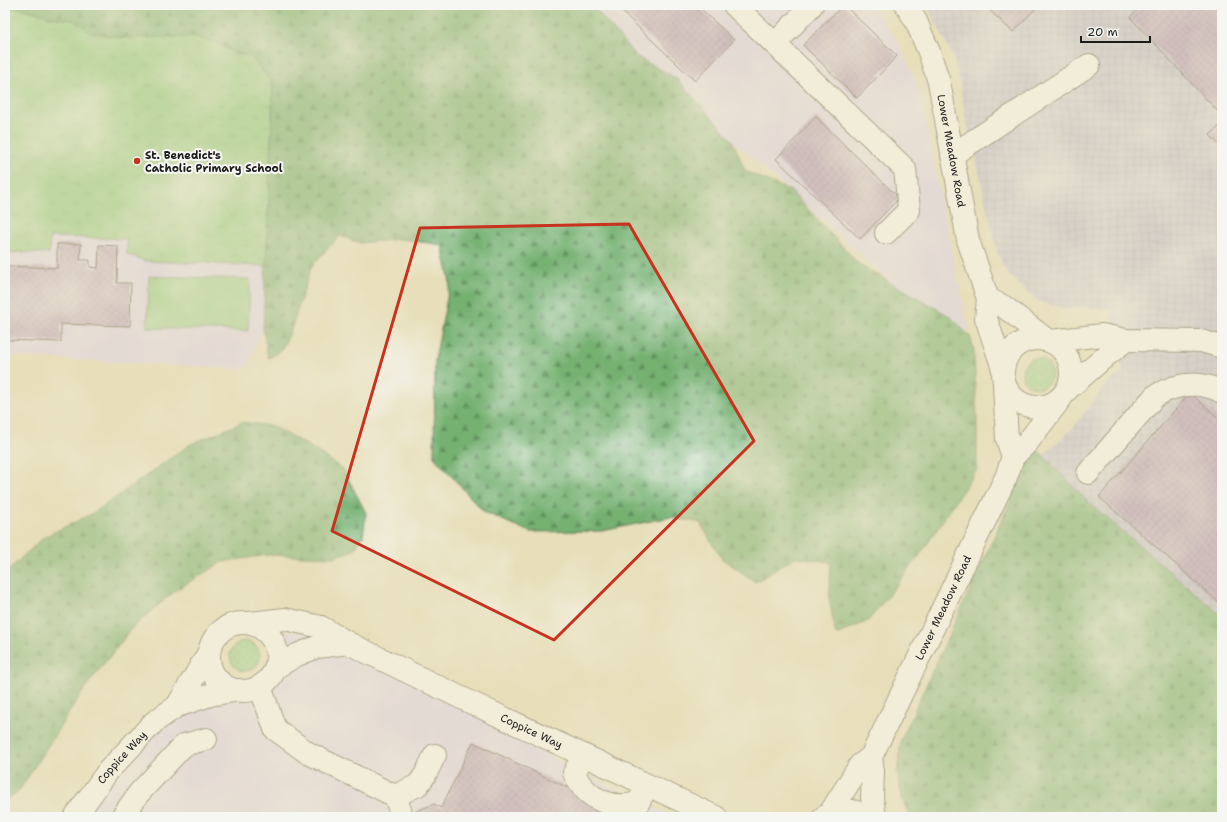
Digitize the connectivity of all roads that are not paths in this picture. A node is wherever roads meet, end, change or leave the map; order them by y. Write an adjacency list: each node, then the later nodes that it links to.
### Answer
1 (734, 5): 4 (street)
2 (812, 5): 4 (street)
3 (906, 5): 6 (street, Lower Meadow Road)
4 (775, 44): 7 (street)
5 (1089, 65): 6 (street)
6 (952, 155): 8 (street, Lower Meadow Road)
7 (886, 233)
8 (988, 299): 10 (street); 12 (street, Lower Meadow Road)
9 (1126, 340): 10 (street); 11 (street); 14 (street)
10 (1048, 341): 12 (street); 14 (street)
11 (1222, 347)
12 (1004, 377): 14 (street); 15 (street, Lower Meadow Road)
13 (1222, 392): 16 (street)
14 (1065, 394): 15 (street, Lower Meadow Road)
15 (1013, 457): 26 (street, Lower Meadow Road)
16 (1088, 473)
17 (249, 623): 18 (street, Coppice Way); 19 (street); 20 (street)
18 (348, 643): 20 (street); 25 (street, Coppice Way)
19 (210, 652): 21 (street); 22 (street, Coppice Way)
20 (275, 668): 21 (street)
21 (249, 688): 22 (street, Coppice Way); 28 (street)
22 (177, 706): 30 (street, Coppice Way)
23 (206, 739): 31 (street)
24 (435, 755): 28 (street)
25 (583, 756): 27 (street, Coppice Way); 27 (street)
26 (871, 757): 29 (street, Lower Meadow Road); 35 (street)
27 (647, 785): 33 (street, Coppice Way)
28 (395, 796): 32 (street)
29 (827, 815): 34 (street)
30 (75, 817)
31 (122, 817)
32 (400, 817)
33 (716, 817)
34 (865, 817)
35 (875, 817)

